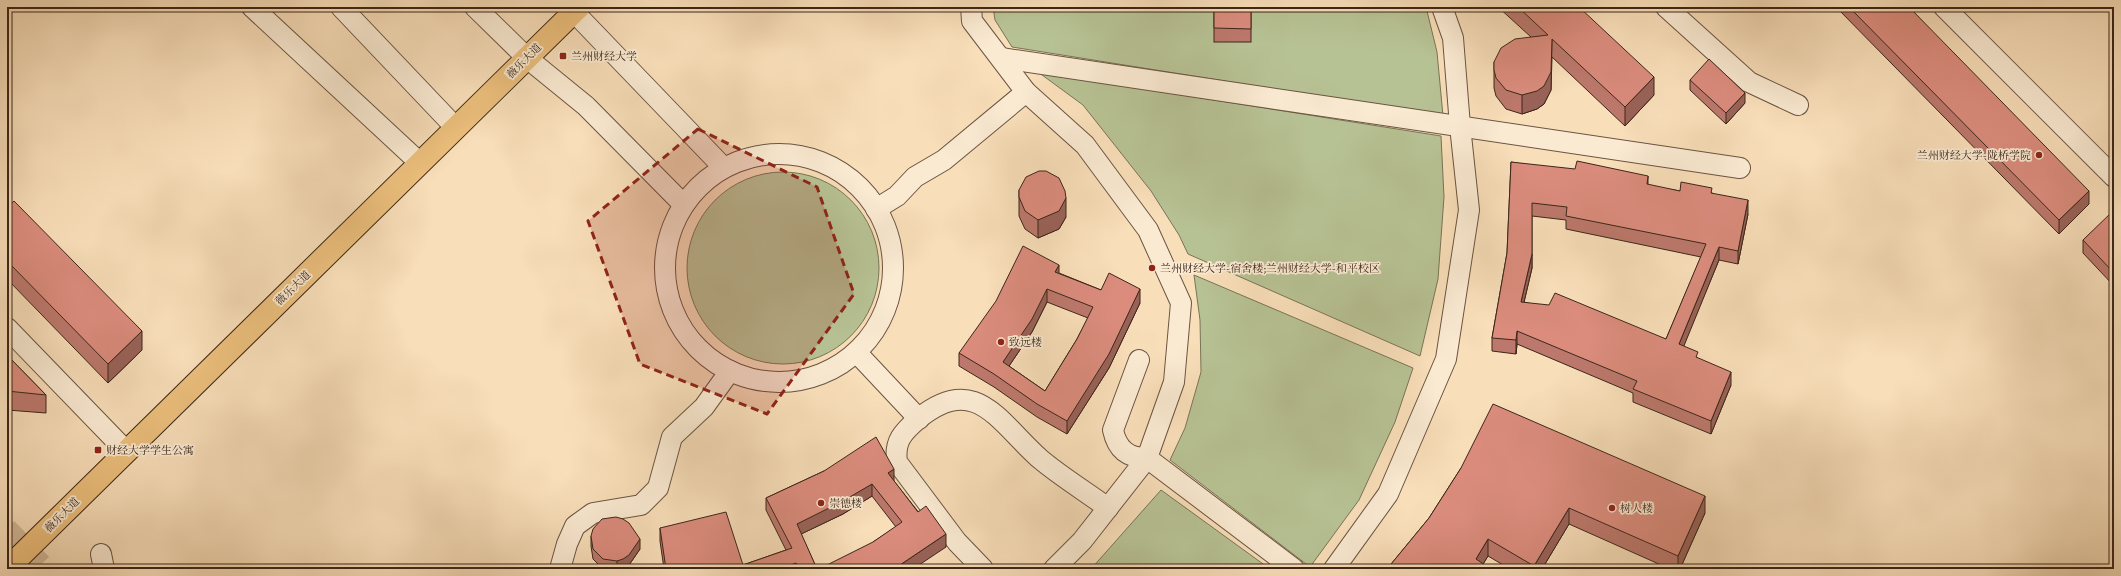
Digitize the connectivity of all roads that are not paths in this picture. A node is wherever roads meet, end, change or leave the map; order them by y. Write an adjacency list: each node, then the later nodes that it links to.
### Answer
1 (252, 7): 15 (street)
2 (341, 7): 14 (street)
3 (475, 7): 9 (street)
4 (971, 7): 10 (street)
5 (1442, 7): 13 (street)
6 (1666, 7): 12 (street)
7 (1944, 7): 18 (street)
8 (576, 9): 9 (main road, 薇乐大道); 16 (street)
9 (527, 58): 14 (main road, 薇乐大道); 19 (street)
10 (1001, 58): 11 (street); 13 (street)
11 (1026, 92): 20 (street); 27 (street)
12 (1798, 105)
13 (1460, 126): 17 (street); 34 (street)
14 (456, 128): 15 (main road, 薇乐大道)
15 (420, 163): 26 (main road, 薇乐大道)
16 (724, 168): 19 (street); 20 (street)
17 (1740, 168)
18 (2114, 177)
19 (684, 205): 24 (street)
20 (876, 209): 22 (street)
21 (7, 328): 26 (street)
22 (857, 353): 24 (street); 25 (street)
23 (1139, 360): 27 (street)
24 (730, 371): 30 (street)
25 (919, 419): 28 (street); 31 (street)
26 (126, 451): 29 (main road, 薇乐大道)
27 (1147, 458): 28 (street); 33 (street)
28 (1108, 508): 32 (street)
29 (8, 569)
30 (560, 569)
31 (984, 569)
32 (1054, 569)
33 (1294, 569)
34 (1334, 569)

